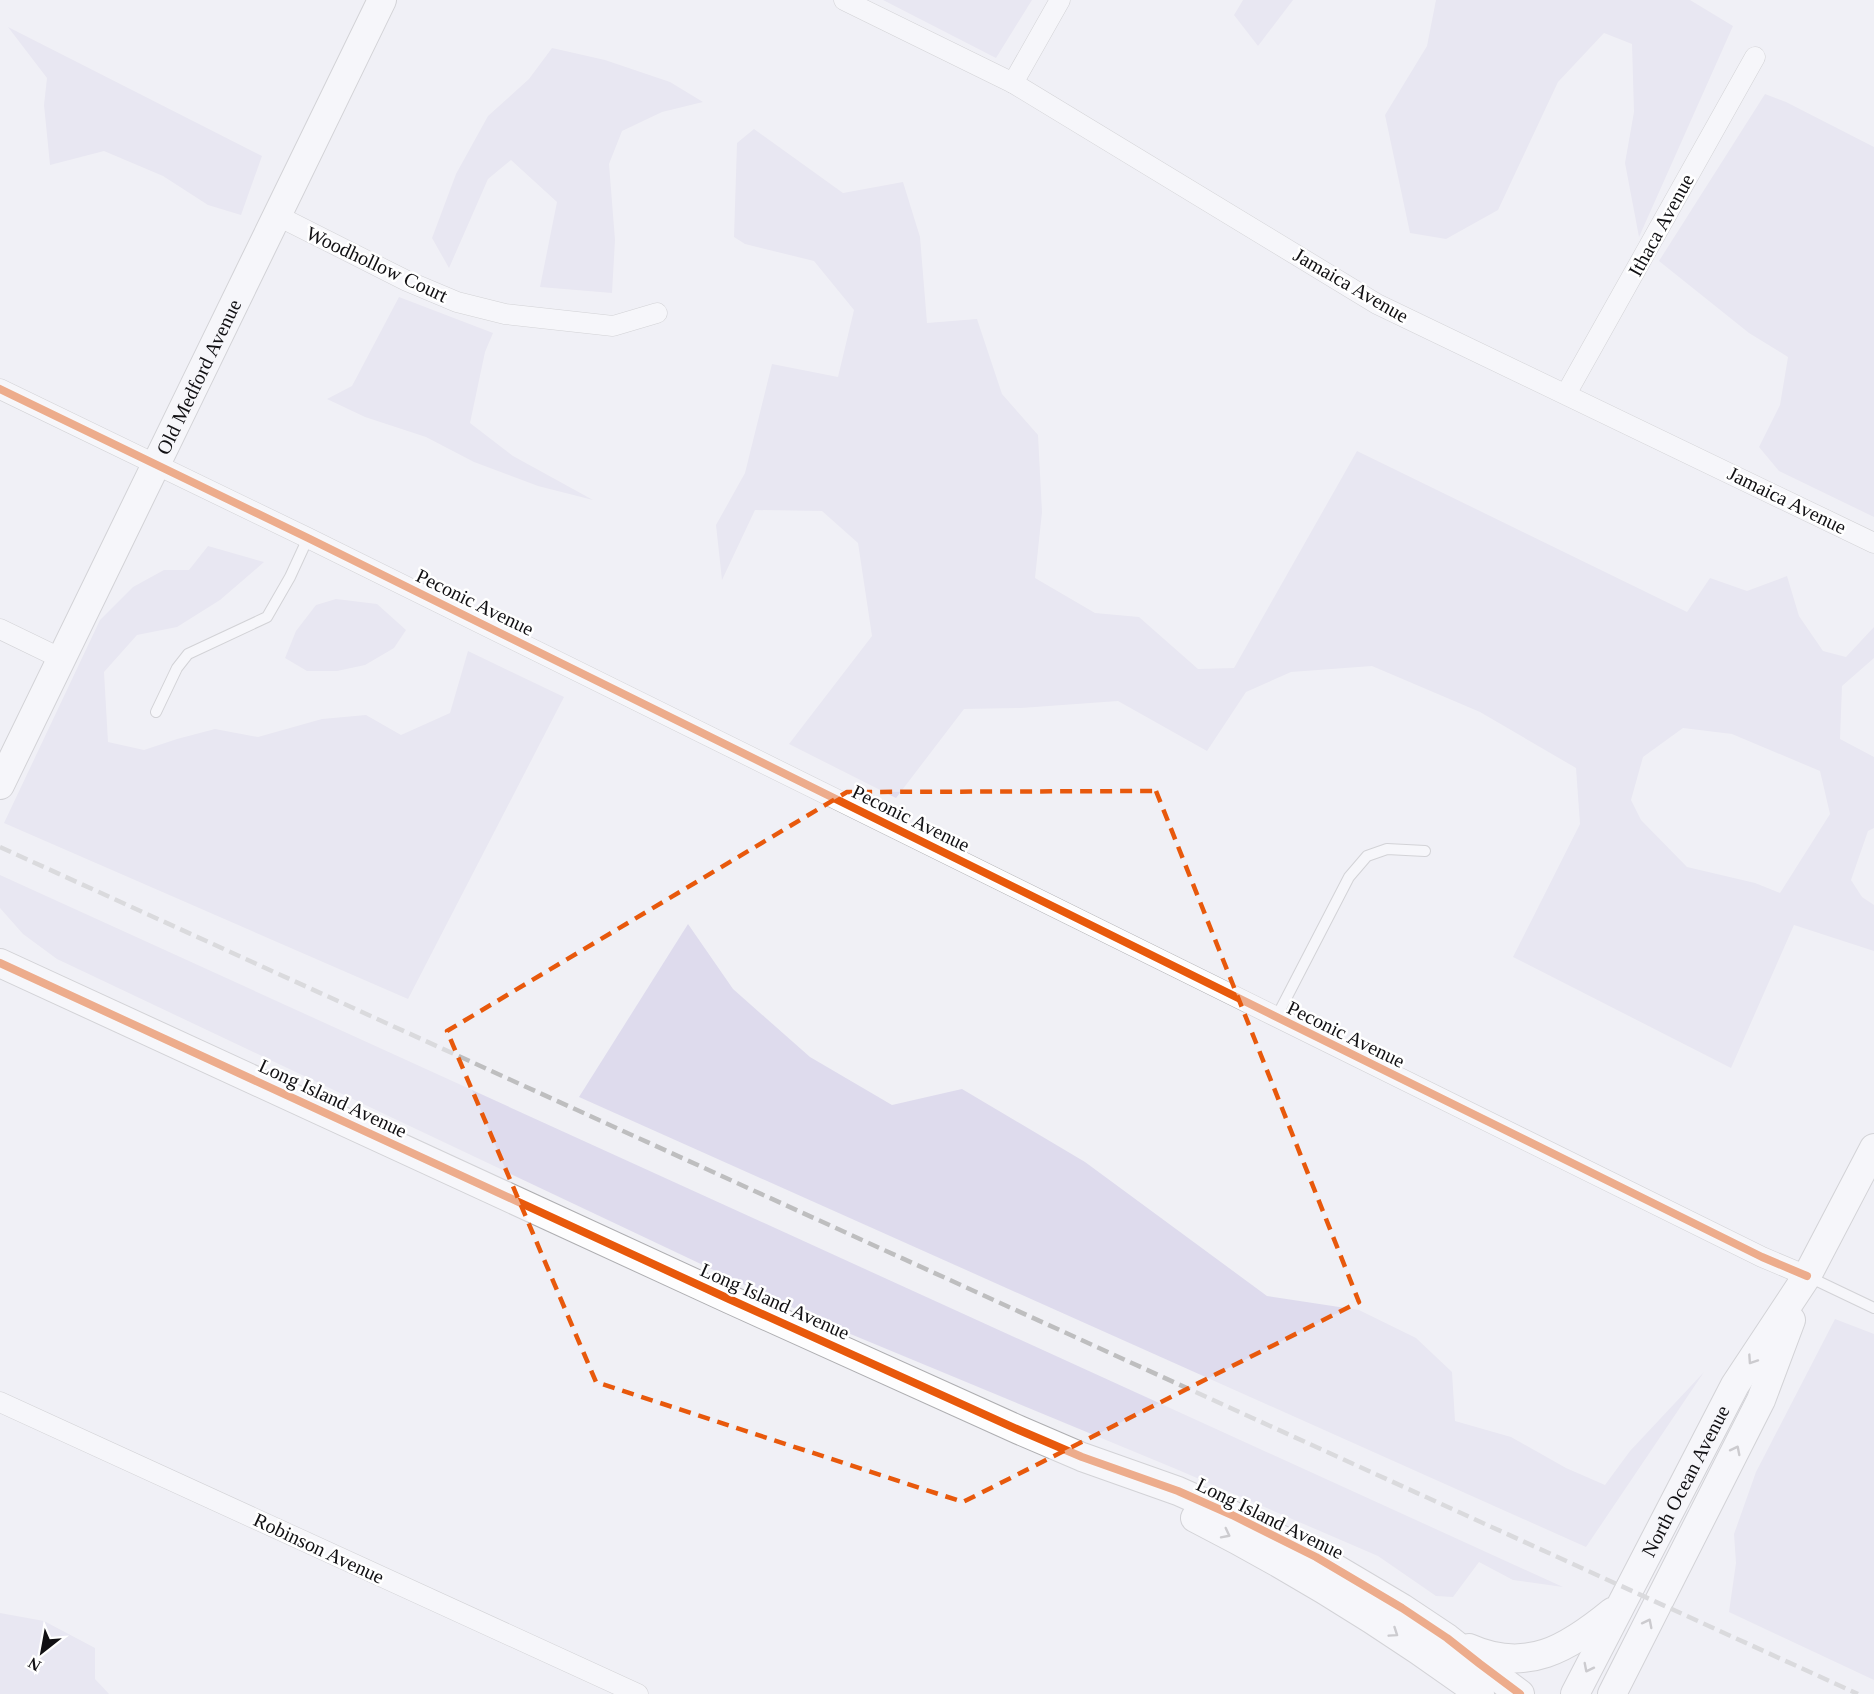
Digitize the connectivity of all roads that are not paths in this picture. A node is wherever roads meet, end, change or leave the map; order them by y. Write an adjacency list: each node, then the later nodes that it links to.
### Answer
1 (382, 0): 6 (street, Old Medford Avenue)
2 (844, 0): 5 (street, Jamaica Avenue)
3 (1060, 0): 5 (street)
4 (1755, 57): 9 (street, Ithaca Avenue)
5 (1013, 83): 9 (street, Jamaica Avenue)
6 (276, 215): 7 (street, Woodhollow Court); 10 (street, Old Medford Avenue)
7 (657, 313)
8 (0, 389): 10 (street, Peconic Avenue)
9 (1566, 394): 12 (street, Jamaica Avenue)
10 (157, 465): 11 (street, Peconic Avenue); 14 (street, Old Medford Avenue)
11 (308, 537): 15 (lane); 19 (street, Peconic Avenue)
12 (1874, 543)
13 (0, 629): 14 (street)
14 (62, 659): 16 (street, Old Medford Avenue)
15 (156, 712)
16 (0, 784)
17 (1425, 851): 19 (lane)
18 (0, 963): 25 (street, Long Island Avenue)
19 (1276, 1018): 21 (street, Peconic Avenue)
20 (1874, 1148): 21 (street, North Ocean Avenue)
21 (1807, 1276): 22 (lane); 24 (street, North Ocean Avenue, one-way to 24); 26 (street, North Ocean Avenue, one-way to 21)
22 (1874, 1308)
23 (0, 1402): 27 (street, Robinson Avenue)
24 (1619, 1607): 25 (street); 31 (street, North Ocean Avenue, one-way to 31)
25 (1438, 1647): 28 (street); 29 (street, Long Island Avenue); 30 (street, Long Island Avenue)
26 (1633, 1653): 32 (street, North Ocean Avenue); 33 (street)
27 (638, 1694)
28 (1465, 1694)
29 (1480, 1694)
30 (1520, 1694)
31 (1575, 1694)
32 (1611, 1694)
33 (1628, 1694)

